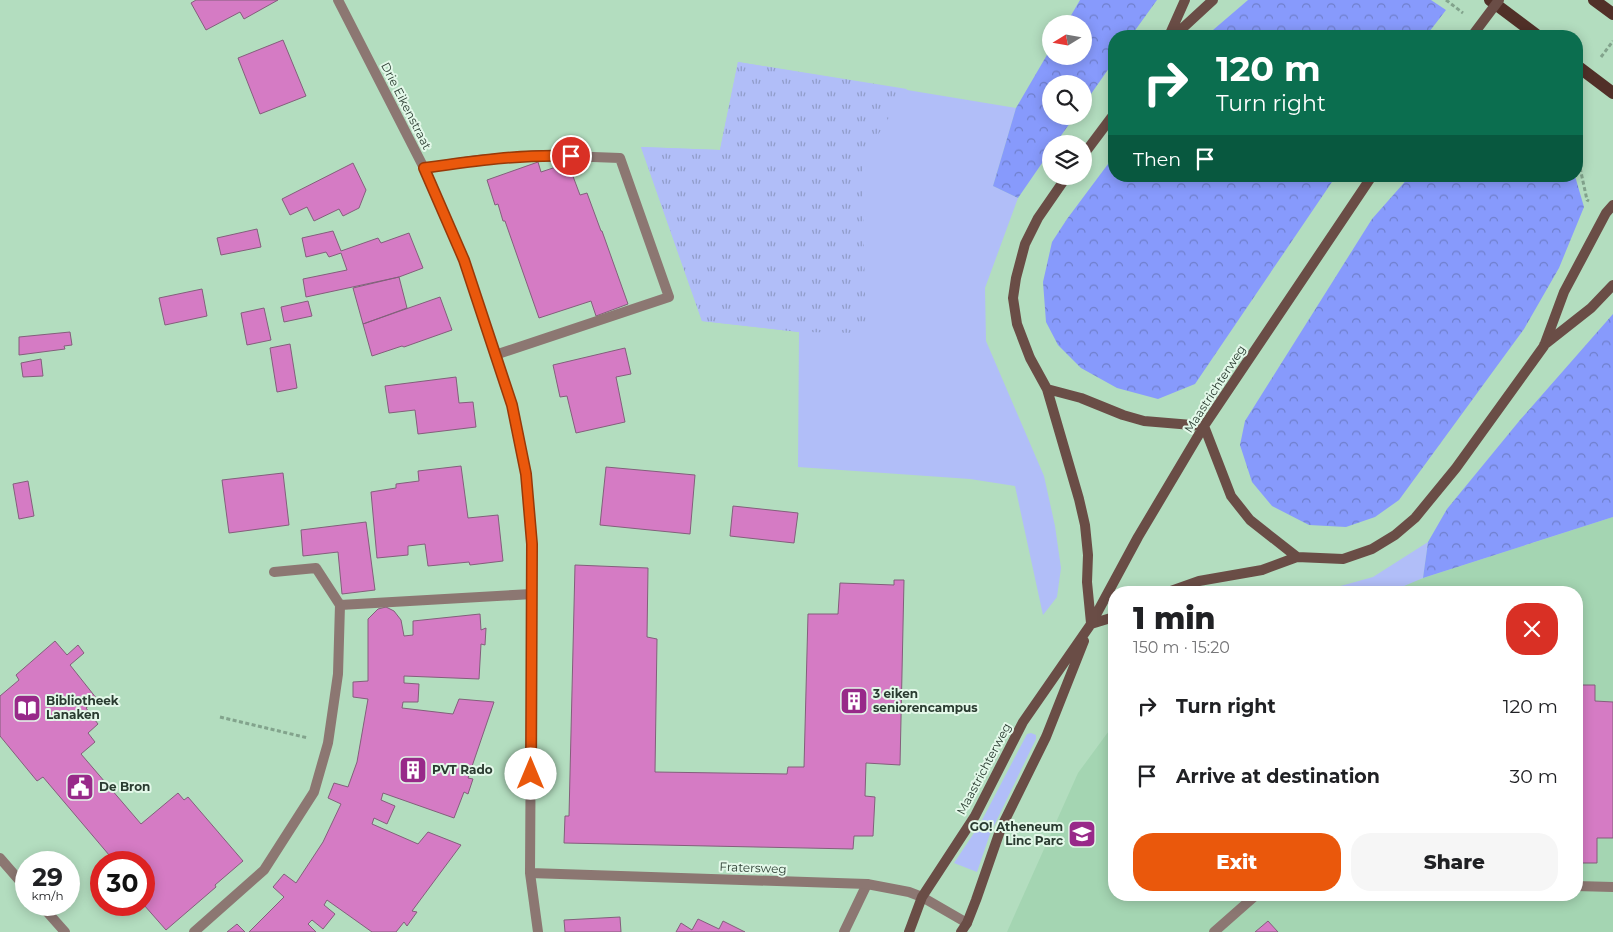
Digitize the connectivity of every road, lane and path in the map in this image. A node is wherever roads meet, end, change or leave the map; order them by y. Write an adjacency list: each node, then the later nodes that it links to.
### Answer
1 (338, 0): 16 (street, Drie Eikenstraat)
2 (1185, 0): 8 (main road)
3 (1213, 0): 9 (main road)
4 (1490, 0): 11 (main road)
5 (1499, 0): 10 (main road, bridge)
6 (1594, 0): 7 (main road)
7 (1613, 14)
8 (1172, 30)
9 (1180, 30)
10 (1476, 30)
11 (1530, 30)
12 (1583, 70): 13 (main road)
13 (1613, 93)
14 (1108, 122): 15 (main road)
15 (1092, 143)
16 (424, 168): 23 (street, Drie Eikenstraat); 23 (street)
17 (1583, 181): 20 (path)
18 (1368, 182): 25 (main road, Maastrichterweg)
19 (1061, 185): 24 (main road)
20 (1610, 209): 22 (main road)
21 (1613, 285): 22 (main road)
22 (1544, 346): 26 (main road)
23 (495, 355): 30 (street, Drie Eikenstraat)
24 (1048, 389): 25 (main road); 34 (main road)
25 (1204, 426): 26 (main road); 28 (main road, Maastrichterweg)
26 (1297, 557): 29 (main road)
27 (274, 572): 32 (street)
28 (1112, 586)
29 (1185, 586)
30 (532, 594): 32 (street); 38 (street, Drie Eikenstraat)
31 (1108, 594): 34 (main road, Maastrichterweg)
32 (340, 605): 36 (street)
33 (1108, 619): 34 (main road)
34 (1092, 624): 43 (main road, Maastrichterweg); 46 (main road, Maastrichterweg)
35 (220, 717): 36 (path)
36 (328, 743): 48 (street)
37 (0, 858): 39 (street)
38 (530, 874): 40 (street, Fratersweg); 49 (street, Drie Eikenstraat)
39 (15, 875)
40 (867, 884): 43 (street, Fratersweg); 50 (street)
41 (1583, 886): 42 (street)
42 (1613, 887)
43 (922, 897): 46 (street, Fratersweg); 51 (main road, Maastrichterweg)
44 (1249, 901): 53 (street)
45 (51, 916): 47 (street)
46 (967, 923): 52 (main road, Maastrichterweg)
47 (65, 932)
48 (194, 932)
49 (538, 932)
50 (844, 932)
51 (909, 932)
52 (960, 932)
53 (1214, 932)

